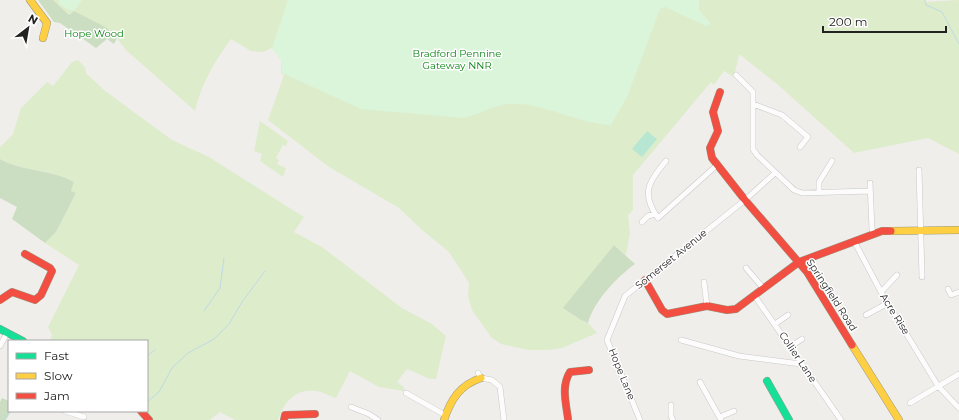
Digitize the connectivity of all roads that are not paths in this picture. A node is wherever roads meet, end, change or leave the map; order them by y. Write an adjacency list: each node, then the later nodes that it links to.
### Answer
1 (30, 0): 2 (street)
2 (43, 38)
3 (736, 75): 5 (street)
4 (720, 92): 9 (street, Springfield Road)
5 (753, 104): 6 (street); 11 (street)
6 (800, 147)
7 (666, 161): 16 (street)
8 (832, 161): 14 (street)
9 (717, 165): 15 (street, Springfield Road); 16 (street)
10 (919, 170): 18 (street)
11 (775, 173): 14 (street); 15 (street, Somerset Avenue)
12 (870, 183): 13 (street)
13 (870, 191): 14 (street); 20 (street)
14 (819, 192)
15 (745, 200): 23 (street, Springfield Road); 27 (street, Somerset Avenue)
16 (656, 216): 17 (street)
17 (642, 222)
18 (921, 230): 19 (street); 20 (street); 26 (street)
19 (959, 230)
20 (874, 234): 21 (street)
21 (854, 241): 23 (street); 31 (street, Acre Rise)
22 (25, 254): 34 (street)
23 (799, 262): 29 (street); 75 (street, Springfield Road)
24 (746, 268): 29 (street)
25 (897, 275): 31 (street)
26 (922, 277)
27 (645, 280): 36 (street); 40 (street, Somerset Avenue)
28 (704, 282): 36 (street)
29 (764, 288): 33 (street)
30 (948, 289): 32 (street)
31 (881, 292): 35 (street, Acre Rise)
32 (959, 292)
33 (754, 295): 36 (street); 39 (street, Collier Lane)
34 (0, 300)
35 (888, 303): 38 (street); 53 (street, Acre Rise)
36 (707, 306)
37 (788, 315): 39 (street)
38 (866, 315)
39 (775, 324): 46 (street, Collier Lane)
40 (612, 329): 71 (street, Hope Lane)
41 (3, 331): 43 (street); 45 (street)
42 (802, 339): 46 (street)
43 (21, 340)
44 (681, 340): 47 (street)
45 (0, 346)
46 (790, 347): 47 (street, Collier Lane)
47 (802, 364): 74 (street, Collier Lane)
48 (589, 370): 70 (street)
49 (959, 374): 53 (street)
50 (480, 375): 64 (street); 69 (street)
51 (767, 381): 73 (street)
52 (700, 382): 66 (street)
53 (938, 386): 55 (street); 58 (street, Acre Rise)
54 (406, 393): 64 (street)
55 (910, 403)
56 (671, 405): 72 (street)
57 (351, 407): 68 (street)
58 (959, 408)
59 (734, 411): 66 (street)
60 (67, 412): 65 (street)
61 (142, 412): 67 (street)
62 (315, 414): 63 (street)
63 (285, 415)
64 (444, 418)
65 (84, 419)
66 (720, 419)
67 (148, 420)
68 (378, 420)
69 (504, 420)
70 (566, 420)
71 (640, 420)
72 (673, 420)
73 (789, 420)
74 (841, 420)
75 (899, 420)

